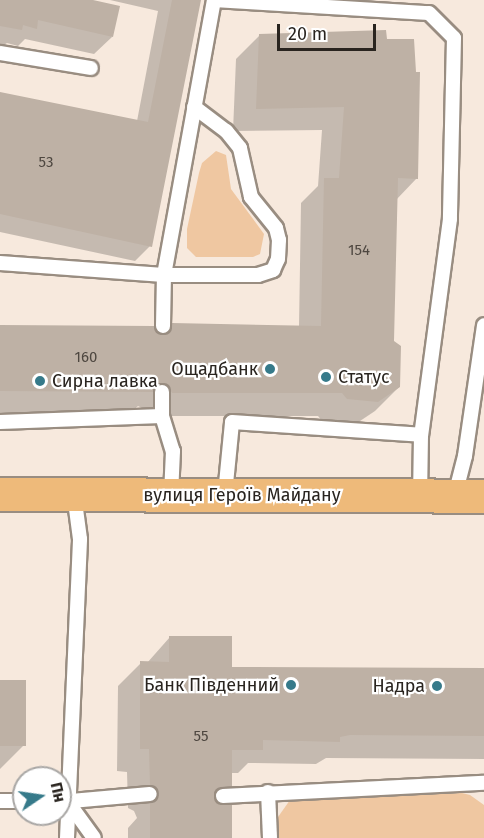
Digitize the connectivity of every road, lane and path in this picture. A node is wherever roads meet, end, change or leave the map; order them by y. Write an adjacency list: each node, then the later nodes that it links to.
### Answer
1 (0, 52): 2 (lane)
2 (91, 68)
3 (194, 107): 5 (lane); 5 (lane); 11 (lane)
4 (0, 263): 5 (lane)
5 (164, 274): 7 (lane)
6 (484, 325): 16 (lane)
7 (163, 326)
8 (162, 392): 9 (lane)
9 (162, 416): 10 (lane); 15 (lane)
10 (0, 422)
11 (421, 435): 14 (lane); 17 (lane)
12 (0, 494): 13 (main road, вулиця Героїв Майдану)
13 (74, 494): 15 (main road, вулиця Героїв Майдану); 18 (lane)
14 (225, 494): 15 (main road, вулиця Героїв Майдану); 17 (main road, вулиця Героїв Майдану)
15 (171, 495)
16 (469, 497): 17 (main road, вулиця Героїв Майдану)
17 (420, 498)
18 (66, 766)
19 (484, 783): 20 (lane)
20 (268, 792): 22 (lane); 26 (lane)
21 (150, 794): 23 (lane)
22 (223, 796)
23 (72, 801)
24 (72, 812): 25 (lane)
25 (94, 838)
26 (270, 838)

